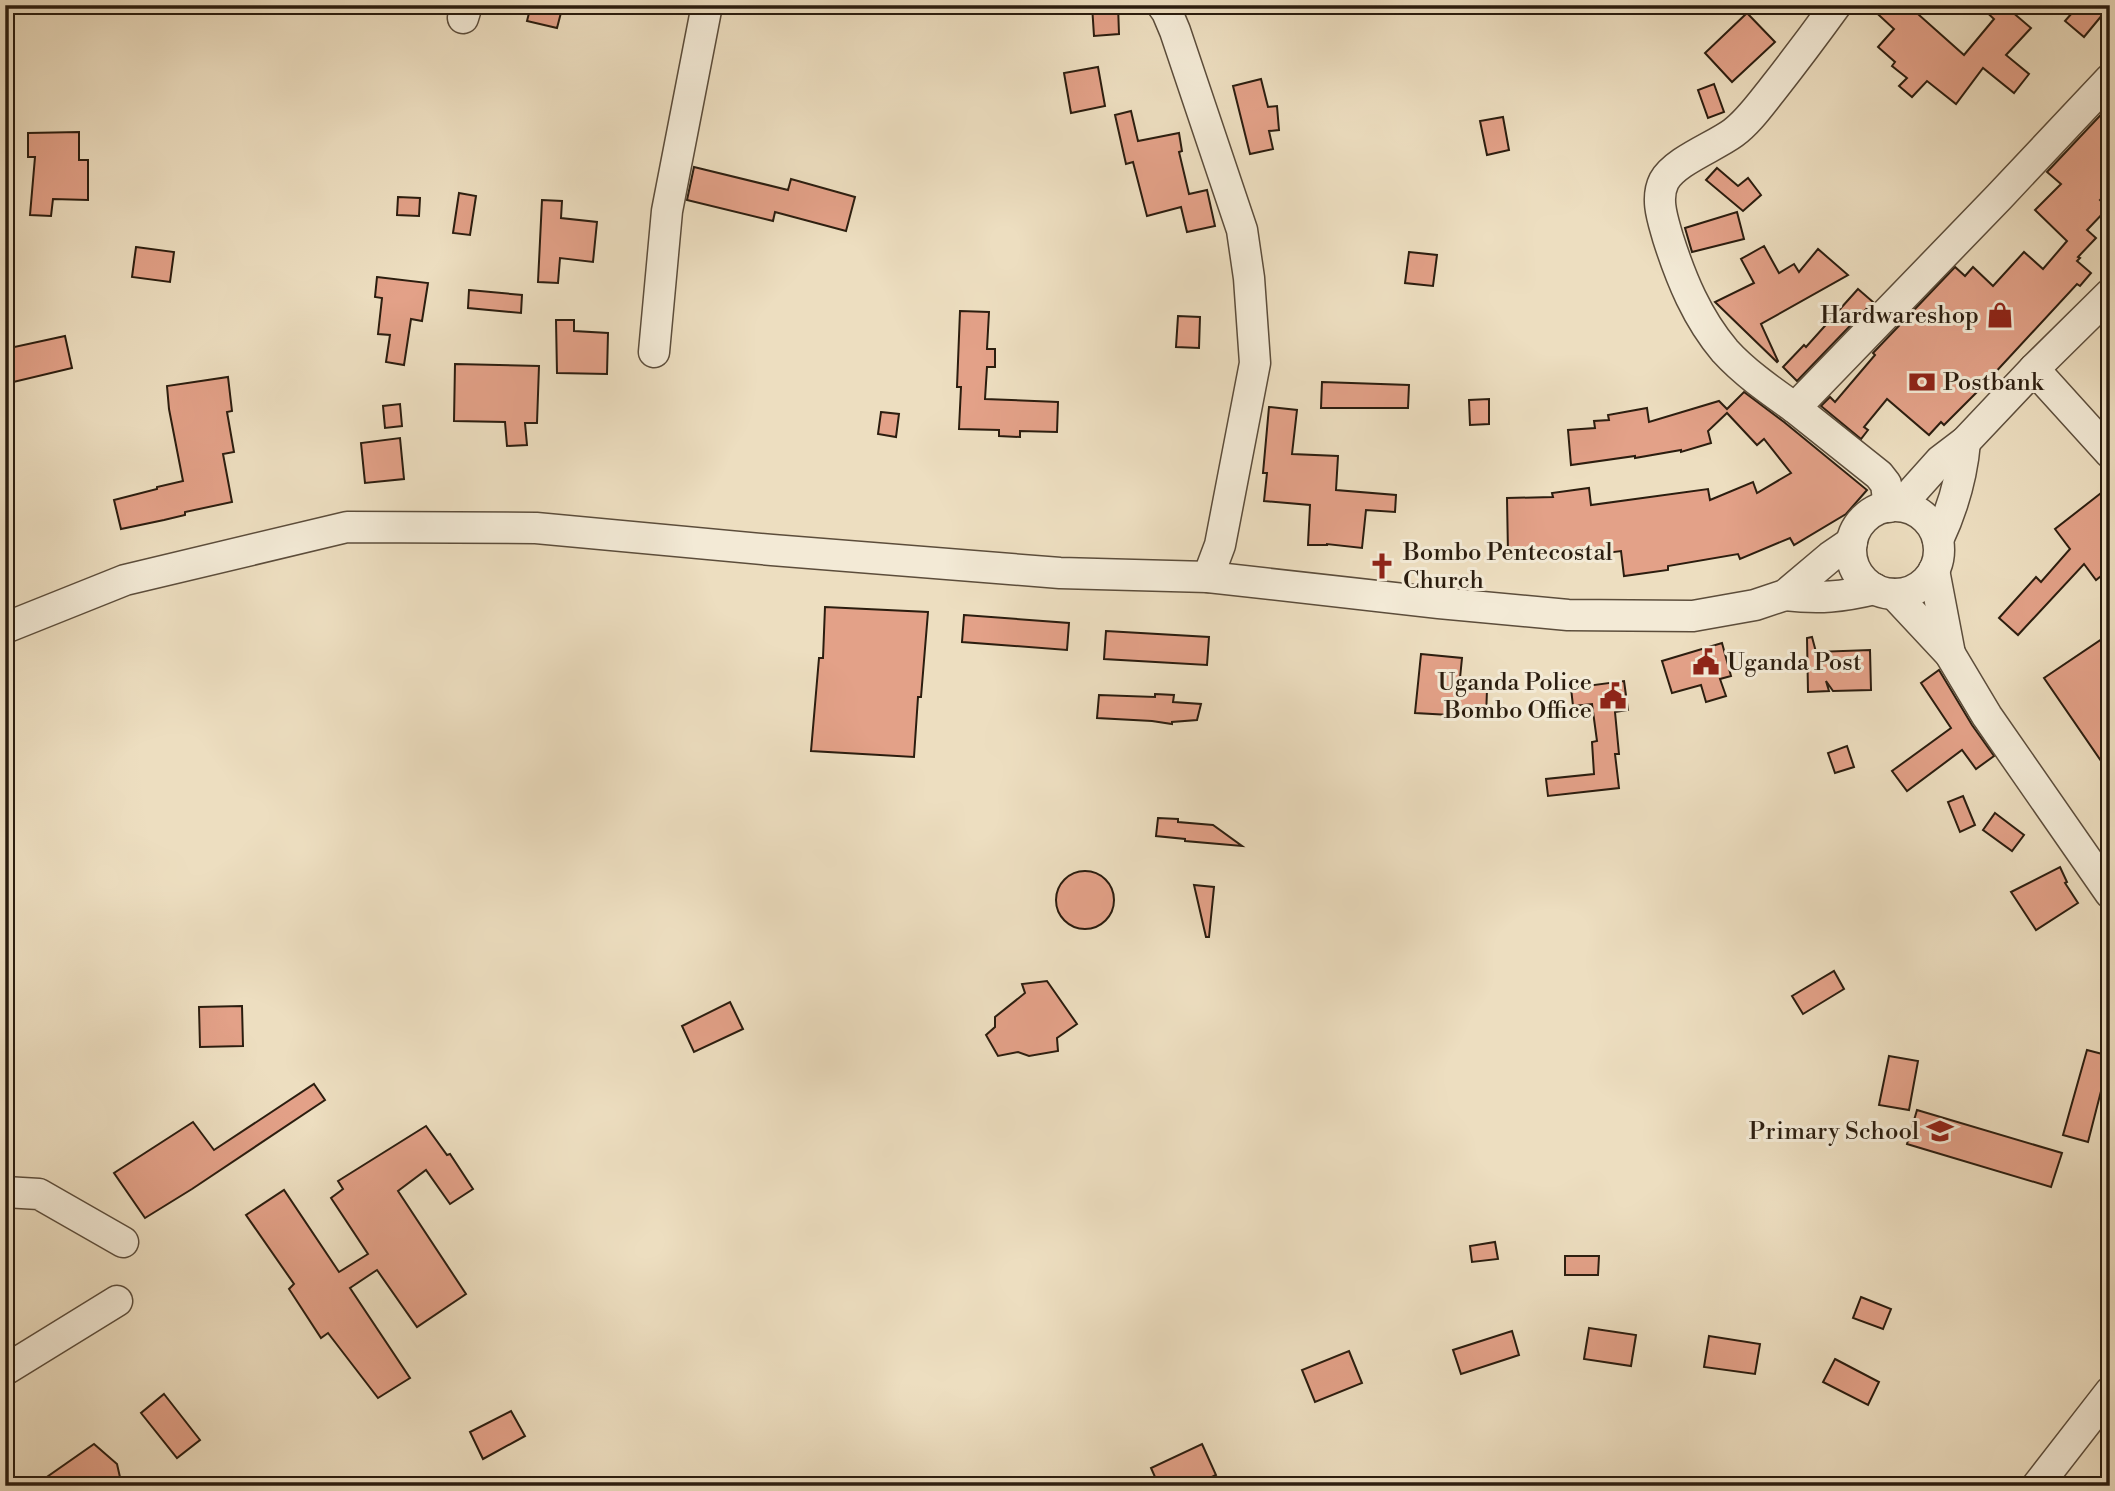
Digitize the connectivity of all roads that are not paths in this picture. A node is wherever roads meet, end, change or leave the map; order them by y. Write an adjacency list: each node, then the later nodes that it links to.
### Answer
1 (707, 5): 6 (street)
2 (1162, 5): 15 (street)
3 (1836, 5): 8 (street)
4 (2110, 79): 8 (street)
5 (2110, 294): 7 (street)
6 (654, 352)
7 (2034, 369): 9 (street); 10 (street)
8 (1795, 408): 11 (street)
9 (1965, 442): 11 (street); 12 (street)
10 (2110, 453)
11 (1895, 507): 12 (street); 13 (street)
12 (1938, 540): 14 (street)
13 (1852, 542): 16 (street); 17 (street)
14 (1934, 570): 16 (street); 19 (street)
15 (1208, 577): 17 (street); 18 (street)
16 (1884, 591): 17 (street); 19 (street)
17 (1785, 595)
18 (5, 628)
19 (1950, 654): 20 (street)
20 (2110, 893)
21 (5, 1192): 22 (street)
22 (123, 1242)
23 (117, 1301): 24 (street)
24 (5, 1370)
25 (2110, 1392): 26 (street)
26 (2037, 1486)

